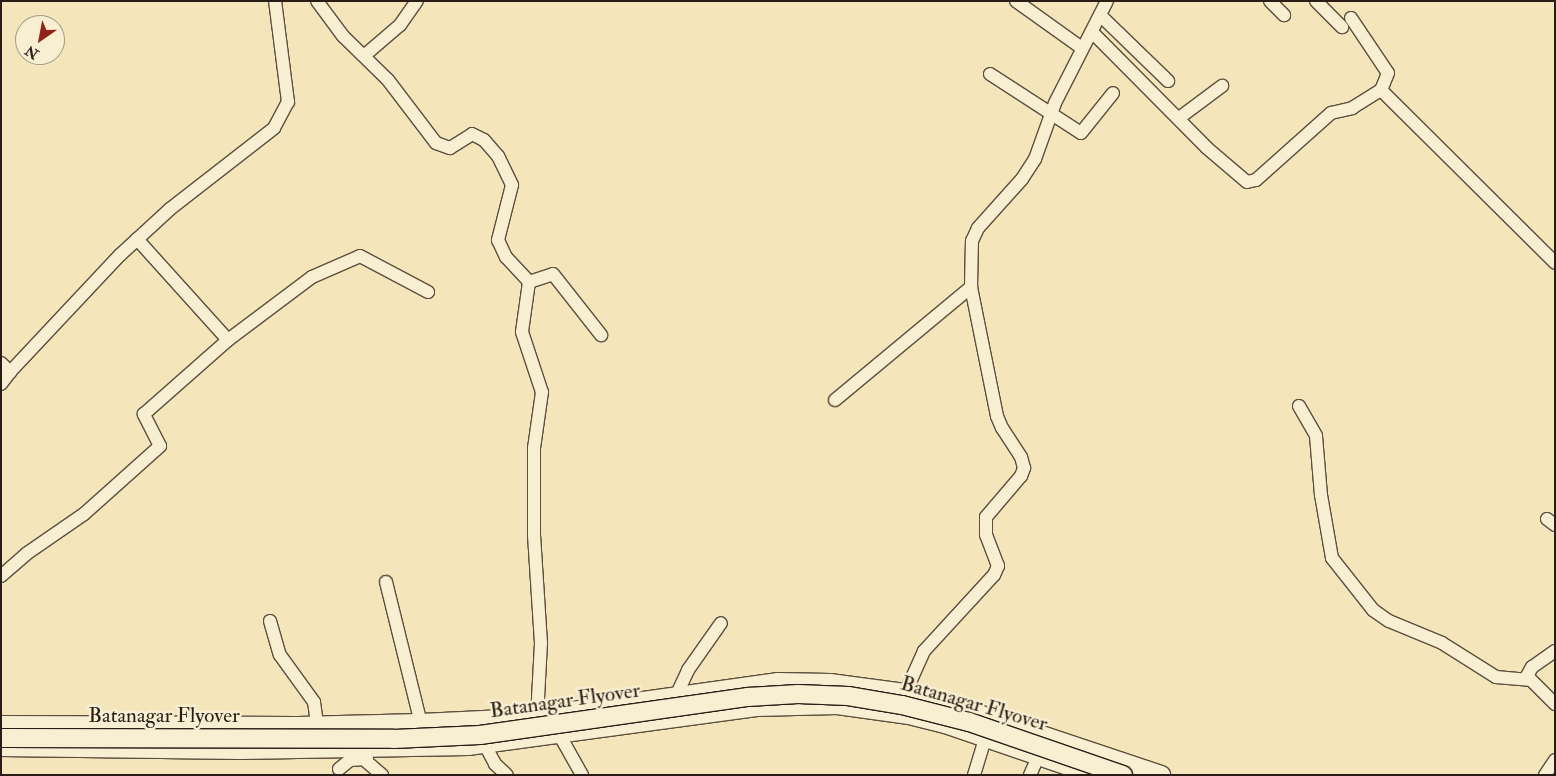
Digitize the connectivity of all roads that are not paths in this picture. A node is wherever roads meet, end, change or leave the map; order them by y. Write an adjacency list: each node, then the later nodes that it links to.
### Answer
1 (275, 1): 19 (street)
2 (317, 1): 11 (street)
3 (417, 1): 11 (street)
4 (1016, 1): 10 (street)
5 (1270, 1): 8 (street)
6 (1316, 1): 15 (street)
7 (1102, 6): 9 (street); 13 (street)
8 (1284, 15)
9 (1092, 32): 10 (street); 18 (street)
10 (1082, 48): 17 (street)
11 (365, 55): 21 (street)
12 (990, 74): 17 (street)
13 (1168, 81)
14 (1222, 86): 18 (street)
15 (1381, 90): 18 (street); 20 (street)
16 (1112, 93): 17 (street)
17 (1051, 115): 22 (street)
18 (1179, 118)
19 (137, 239): 25 (street); 26 (street)
20 (1555, 263)
21 (529, 282): 24 (street); 40 (street)
22 (971, 287): 28 (street); 36 (street)
23 (428, 292): 25 (street)
24 (600, 335)
25 (228, 340): 30 (street)
26 (5, 368): 27 (street)
27 (1, 384)
28 (835, 400)
29 (1300, 406): 35 (street)
30 (1, 576)
31 (386, 582): 41 (street)
32 (270, 621): 42 (street)
33 (721, 623): 37 (street)
34 (1555, 651): 35 (street)
35 (1529, 680): 38 (street)
36 (906, 693): 37 (street); 39 (street); 61 (street)
37 (676, 696): 40 (street)
38 (1555, 704)
39 (895, 713): 44 (street); 46 (street)
40 (537, 716): 41 (street)
41 (421, 723): 42 (street)
42 (317, 724): 43 (street)
43 (1, 725)
44 (560, 734): 47 (street); 56 (street)
45 (1, 738): 60 (street, Batanagar Flyover, bridge)
46 (985, 738): 51 (street); 57 (street)
47 (485, 744): 50 (street); 55 (street)
48 (1, 747): 49 (street)
49 (335, 750): 50 (street); 53 (street)
50 (366, 754): 53 (street); 54 (street)
51 (1039, 755): 58 (street); 59 (street)
52 (1555, 760): 62 (street)
53 (339, 772)
54 (382, 775)
55 (507, 775)
56 (582, 775)
57 (974, 775)
58 (1030, 775)
59 (1094, 775)
60 (1123, 775)
61 (1161, 775)
62 (1545, 775)

